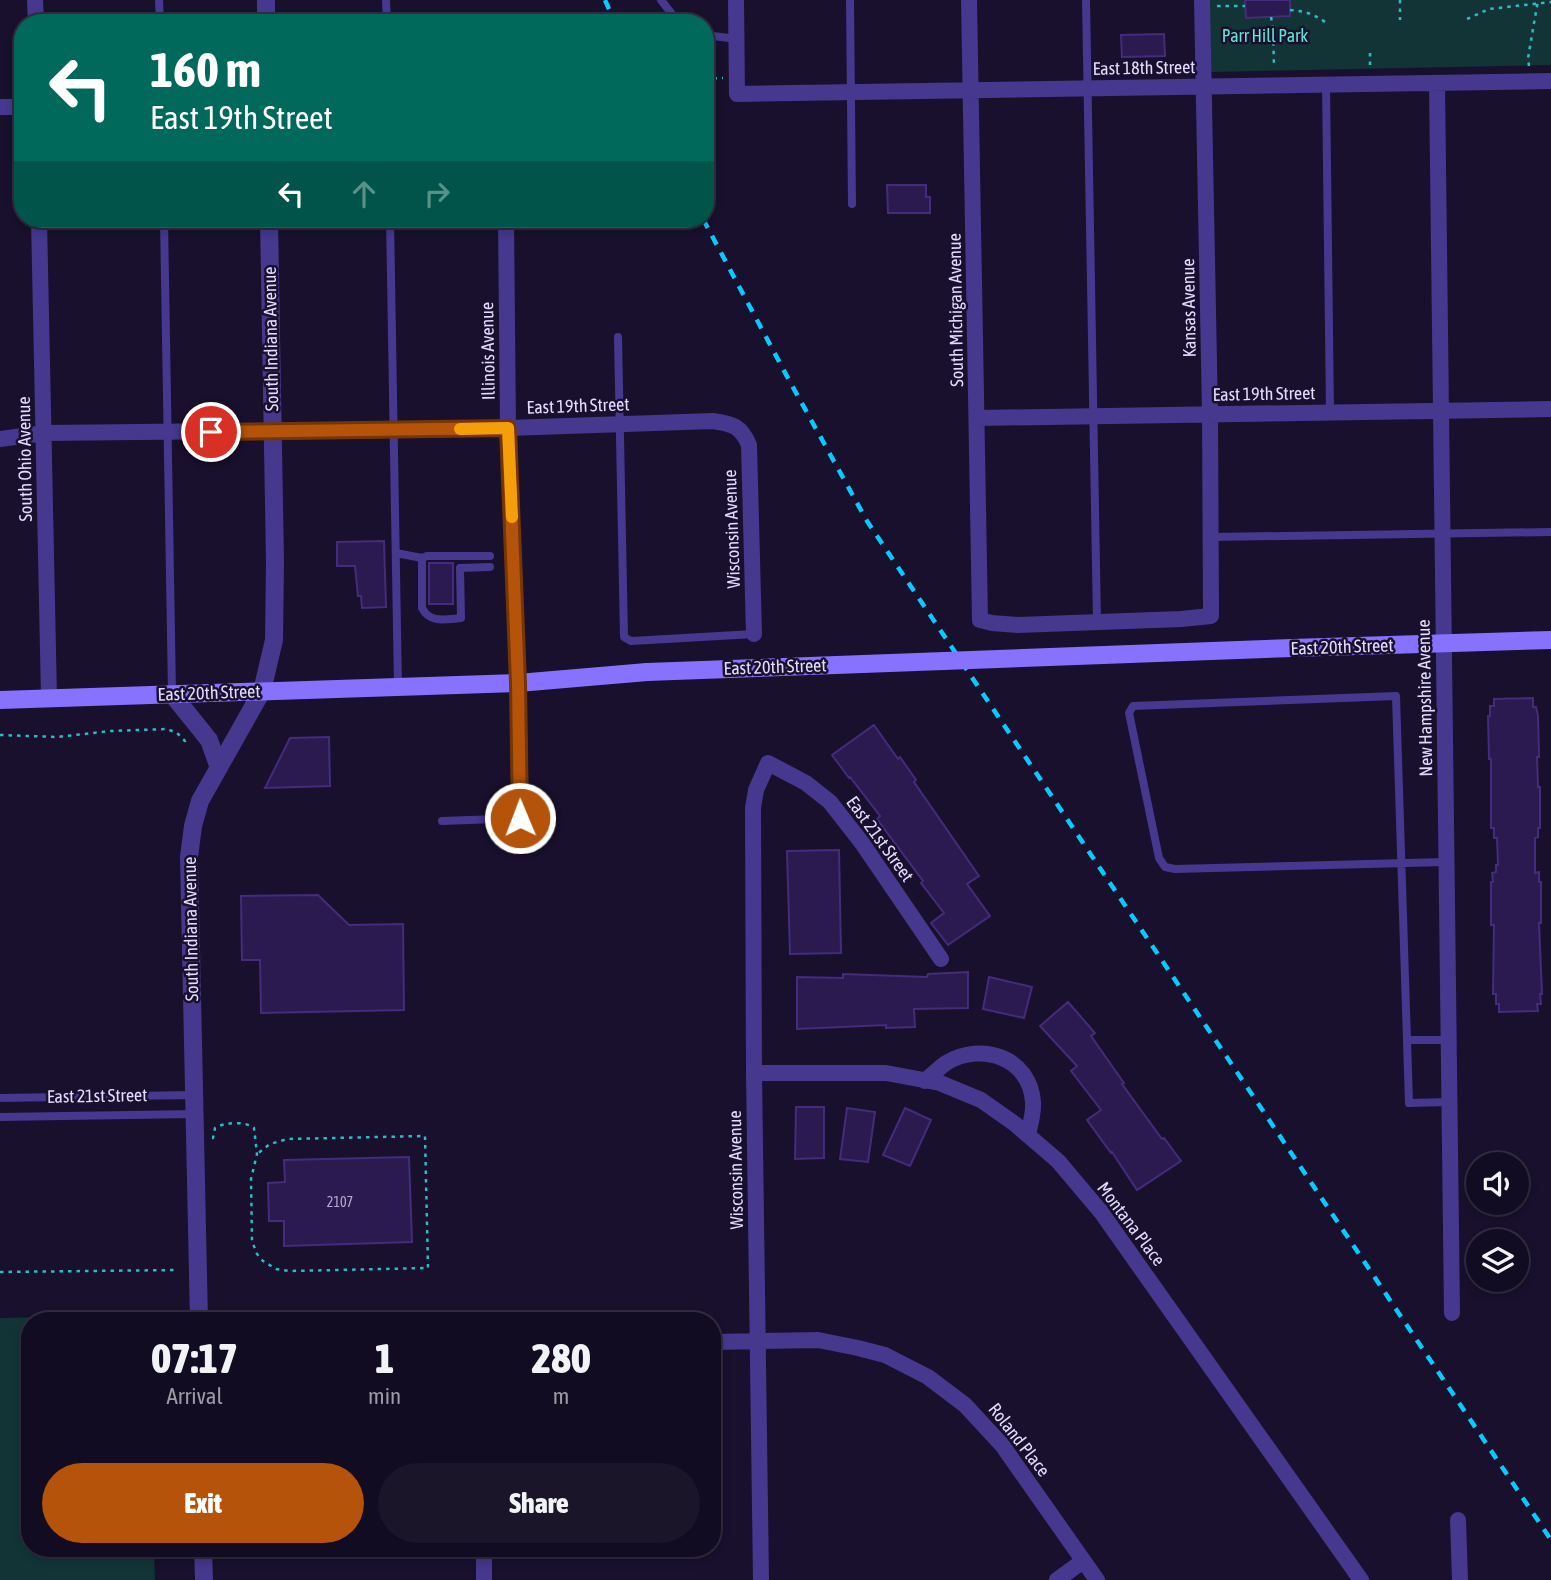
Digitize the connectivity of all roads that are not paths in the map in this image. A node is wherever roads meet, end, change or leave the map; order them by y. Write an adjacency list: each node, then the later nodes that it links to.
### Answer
1 (661, 0): 7 (lane)
2 (736, 0): 9 (street)
3 (850, 0): 16 (lane)
4 (969, 0): 15 (street, South Michigan Avenue)
5 (1086, 0): 14 (lane)
6 (1208, 3): 13 (street, Kansas Avenue)
7 (672, 14)
8 (714, 36): 9 (lane)
9 (737, 39): 16 (street, East 18th Street)
10 (1551, 80): 11 (street, East 18th Street)
11 (1437, 83): 12 (street, East 18th Street); 25 (street, New Hampshire Avenue)
12 (1326, 84): 13 (street, East 18th Street); 26 (lane)
13 (1204, 86): 14 (street, East 18th Street); 27 (street, Kansas Avenue)
14 (1087, 88): 15 (street, East 18th Street); 28 (lane)
15 (971, 90): 16 (street, East 18th Street); 29 (street, South Michigan Avenue)
16 (851, 92): 17 (lane)
17 (852, 204)
18 (39, 228): 35 (street, South Ohio Avenue)
19 (163, 228): 36 (lane)
20 (269, 228): 34 (street, South Indiana Avenue)
21 (390, 228): 33 (lane)
22 (506, 228): 32 (street, Illinois Avenue)
23 (618, 337): 30 (lane)
24 (1551, 409): 25 (street, East 19th Street)
25 (1441, 411): 26 (street, East 19th Street); 39 (street, New Hampshire Avenue)
26 (1330, 412): 27 (street, East 19th Street)
27 (1210, 414): 28 (street, East 19th Street); 40 (street, Kansas Avenue)
28 (1094, 416): 29 (street, East 19th Street); 47 (lane)
29 (977, 418): 47 (street, South Michigan Avenue)
30 (619, 424): 31 (street, East 19th Street); 32 (street, East 19th Street); 48 (lane)
31 (738, 427): 48 (street, Wisconsin Avenue)
32 (508, 428): 33 (street, East 19th Street); 51 (street, Illinois Avenue)
33 (393, 430): 34 (street, East 19th Street); 41 (lane)
34 (273, 432): 36 (street, East 19th Street); 53 (street, South Indiana Avenue)
35 (44, 433): 36 (street, East 19th Street); 37 (street, East 19th Street); 55 (street, South Ohio Avenue)
36 (167, 433): 54 (lane)
37 (0, 439)
38 (1551, 531): 39 (lane)
39 (1442, 533): 40 (lane); 50 (street, New Hampshire Avenue)
40 (1211, 537): 47 (street, Kansas Avenue)
41 (396, 553): 44 (lane); 52 (lane)
42 (460, 556): 43 (lane); 44 (lane); 46 (lane)
43 (490, 556)
44 (422, 558): 46 (lane)
45 (490, 567): 46 (lane)
46 (460, 568)
47 (1097, 622)
48 (754, 634)
49 (1551, 640): 50 (main road, East 20th Street)
50 (1444, 644): 51 (main road, East 20th Street, bridge); 61 (street, New Hampshire Avenue)
51 (518, 683): 52 (main road, East 20th Street); 59 (street, Illinois Avenue)
52 (398, 687): 53 (main road, East 20th Street)
53 (262, 691): 54 (main road, East 20th Street); 58 (street, South Indiana Avenue)
54 (172, 694): 55 (main road, East 20th Street); 58 (street)
55 (49, 698): 56 (main road, East 20th Street)
56 (0, 700)
57 (768, 763): 63 (street, East 21st Street); 66 (street, Wisconsin Avenue)
58 (219, 768): 70 (street, South Indiana Avenue)
59 (520, 818): 60 (lane)
60 (442, 821)
61 (1446, 862): 62 (lane); 65 (street, New Hampshire Avenue)
62 (1400, 863): 62 (lane); 64 (lane)
63 (940, 959)
64 (1408, 1040): 65 (lane); 69 (lane)
65 (1448, 1040): 69 (street, New Hampshire Avenue)
66 (754, 1073): 67 (street, Montana Place); 75 (street, Wisconsin Avenue)
67 (925, 1081): 72 (street, Montana Place); 72 (street)
68 (0, 1098): 70 (lane, East 21st Street)
69 (1449, 1102): 74 (street, New Hampshire Avenue)
70 (194, 1104): 71 (lane, East 21st Street); 73 (street, South Indiana Avenue)
71 (0, 1117)
72 (1028, 1135): 86 (street, Montana Place)
73 (199, 1312)
74 (1452, 1313)
75 (758, 1341): 76 (street, Roland Place); 80 (street, Roland Place); 83 (street, Wisconsin Avenue)
76 (721, 1342)
77 (1458, 1520): 87 (street)
78 (203, 1557): 81 (street)
79 (484, 1557): 82 (street)
80 (1083, 1561): 84 (street); 85 (street, Roland Place)
81 (204, 1580)
82 (484, 1580)
83 (761, 1580)
84 (1057, 1580)
85 (1097, 1580)
86 (1361, 1580)
87 (1460, 1580)

